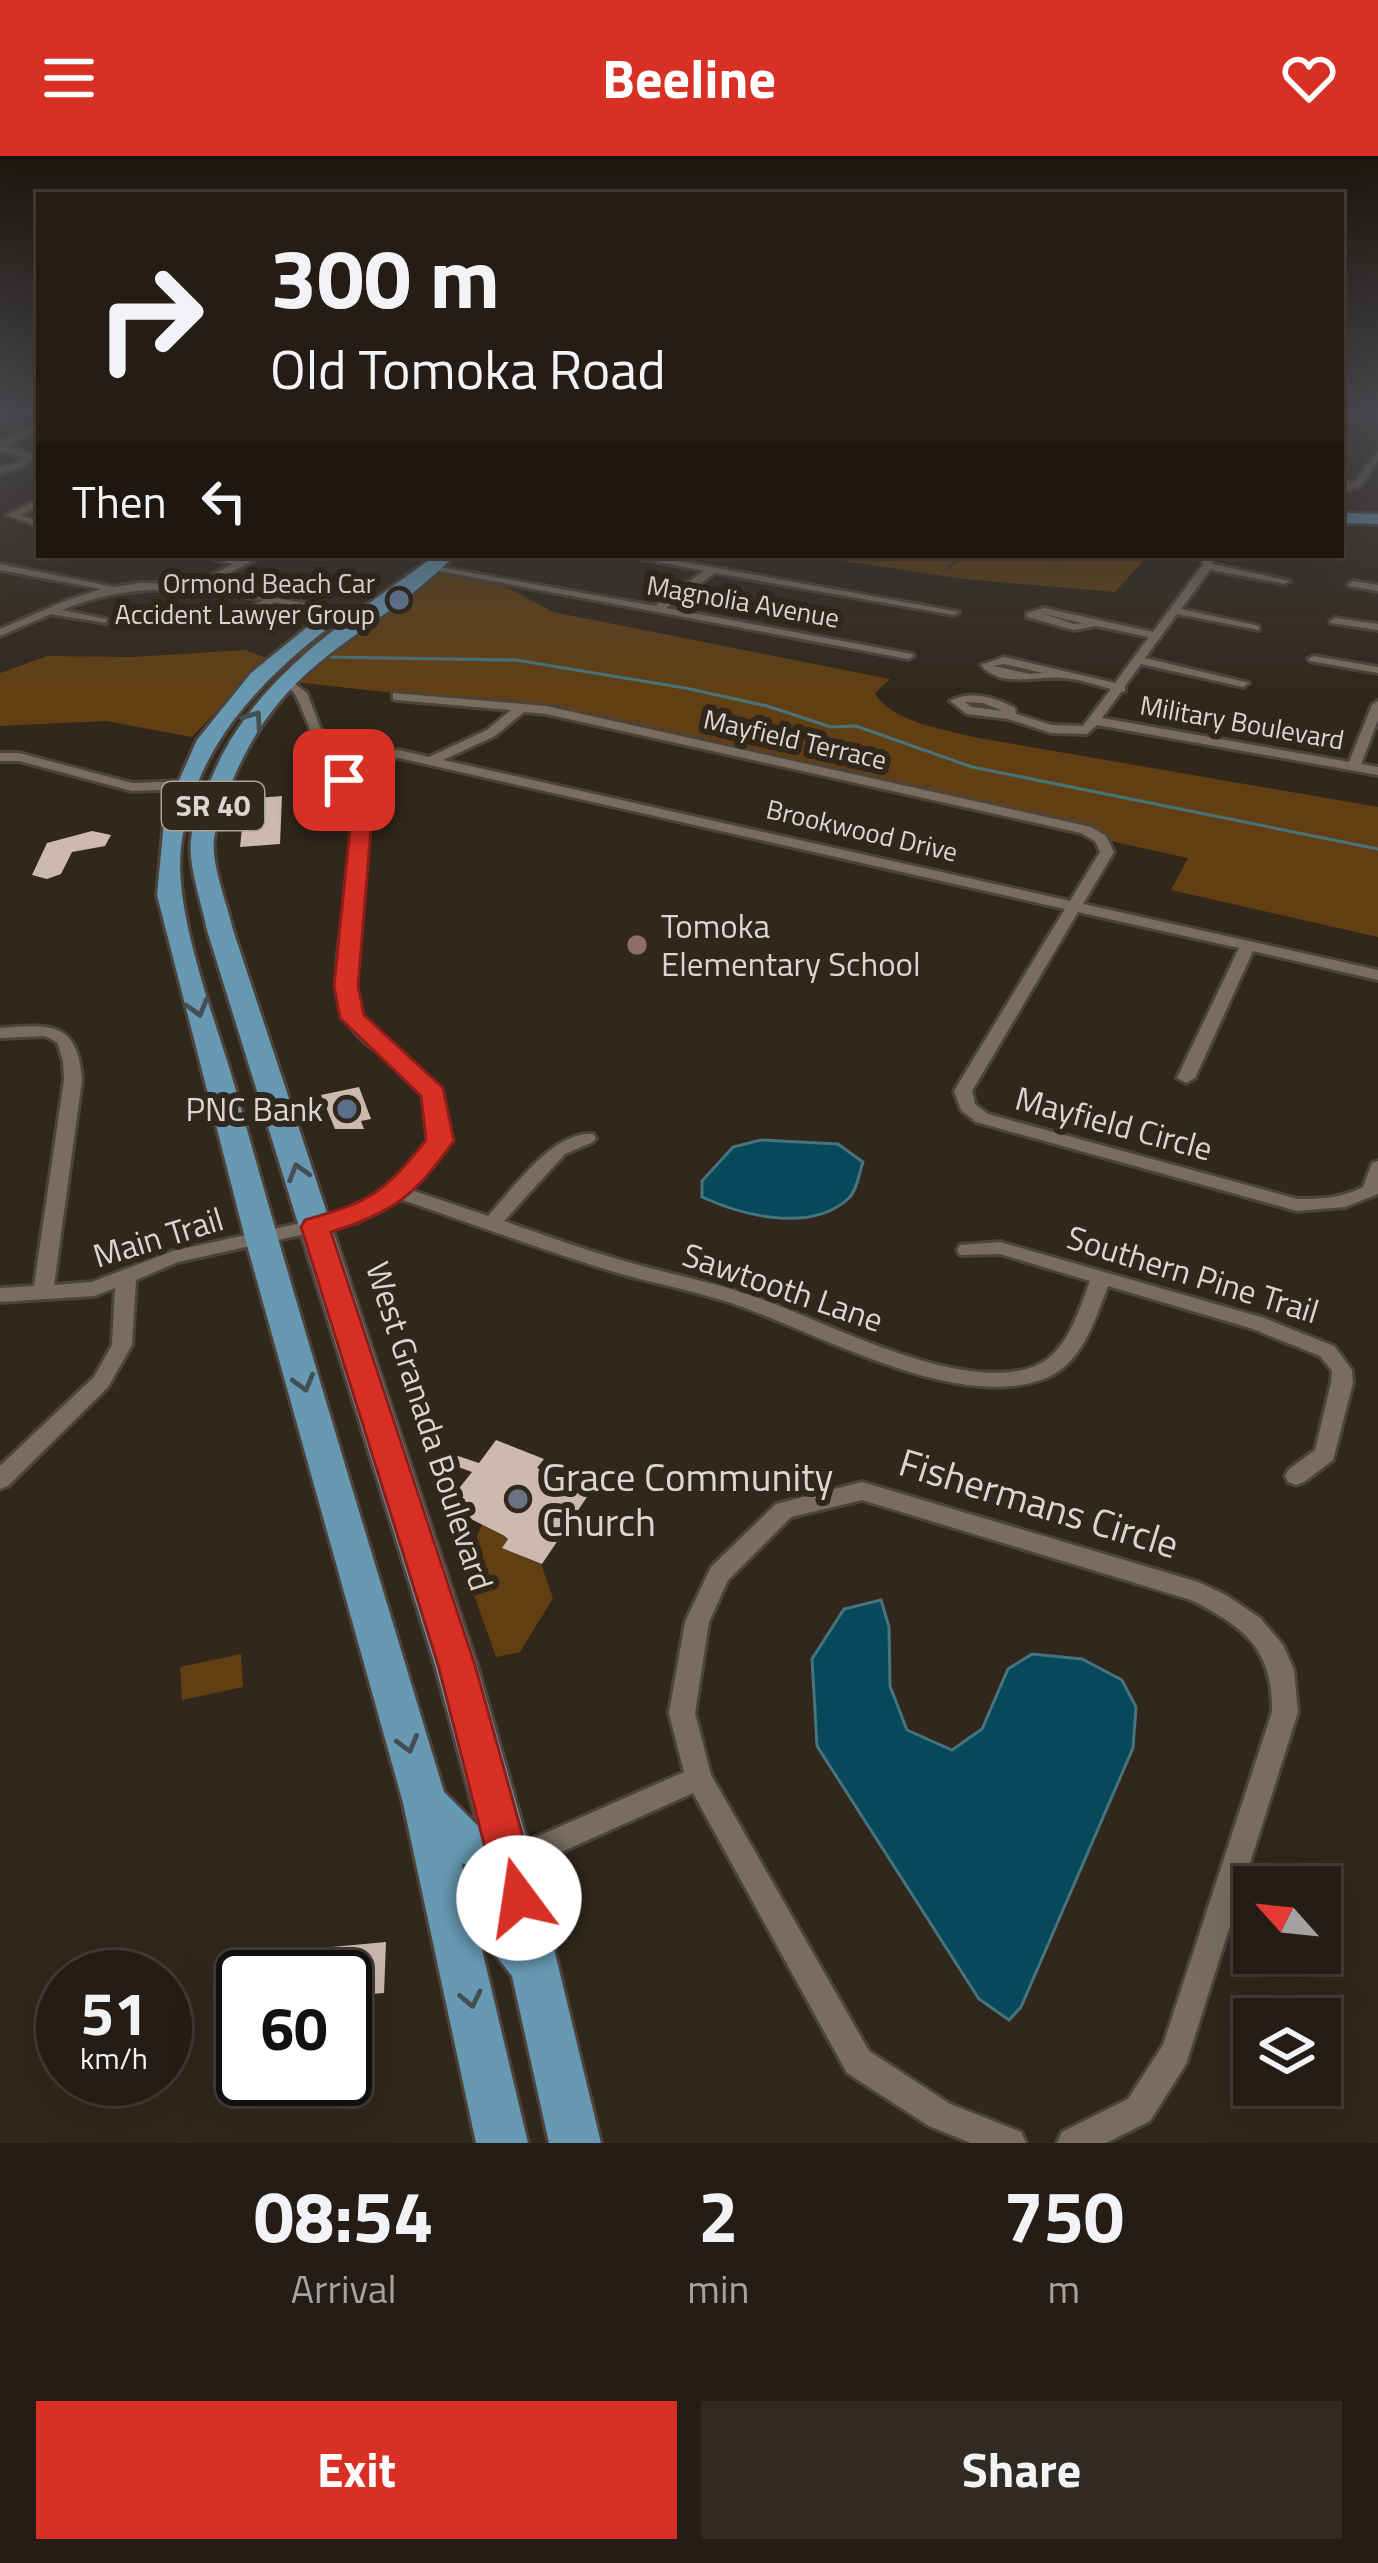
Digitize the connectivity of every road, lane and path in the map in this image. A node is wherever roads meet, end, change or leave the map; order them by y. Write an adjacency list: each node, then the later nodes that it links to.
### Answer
1 (29, 507): 4 (street)
2 (1344, 522): 3 (main road)
3 (1378, 522)
4 (36, 523)
5 (217, 558): 10 (street)
6 (252, 558): 10 (street)
7 (645, 558): 12 (street)
8 (422, 559): 19 (street, Magnolia Avenue); 23 (main road, West Granada Boulevard / SR 40)
9 (1208, 561): 13 (street); 21 (street)
10 (243, 563): 17 (street)
11 (0, 568): 16 (street)
12 (713, 570): 19 (street); 22 (street)
13 (1285, 581)
14 (1353, 584): 15 (street)
15 (1378, 588)
16 (115, 589): 17 (street); 20 (street)
17 (192, 589): 18 (street)
18 (270, 600): 23 (street); 25 (street)
19 (656, 610): 34 (street, Magnolia Avenue)
20 (51, 611): 26 (street); 28 (street)
21 (1176, 611): 31 (street); 33 (street)
22 (954, 612)
23 (346, 615): 38 (main road, West Granada Boulevard / SR 40)
24 (0, 617): 28 (street)
25 (242, 619)
26 (102, 621)
27 (1334, 621): 30 (street)
28 (26, 622): 32 (street)
29 (1091, 625): 33 (street)
30 (1378, 627)
31 (1256, 628)
32 (0, 633)
33 (1158, 636): 36 (street)
34 (908, 656)
35 (1314, 659): 37 (street)
36 (1141, 661): 40 (street); 41 (street)
37 (1378, 670)
38 (279, 671): 49 (street); 52 (main road, West Granada Boulevard / SR 40); 53 (main road, West Granada Boulevard / SR 40, one-way to 38)
39 (1052, 676): 41 (street)
40 (1243, 683)
41 (1121, 688): 46 (street)
42 (397, 696): 44 (street, Mayfield Terrace)
43 (1378, 705): 50 (street)
44 (523, 706): 48 (street); 55 (street, Mayfield Terrace)
45 (1010, 716): 46 (street, Military Boulevard)
46 (1097, 722): 50 (street, Military Boulevard)
47 (0, 757): 52 (street)
48 (429, 761): 49 (street, Brookwood Drive); 55 (street, Brookwood Drive)
49 (334, 762): 64 (street)
50 (1353, 767): 51 (street, Military Boulevard)
51 (1378, 771)
52 (190, 773): 53 (main road); 54 (main road); 56 (main road, West Granada Boulevard / SR 40)
53 (221, 781): 54 (main road, West Granada Boulevard / SR 40)
54 (202, 842): 57 (main road, West Granada Boulevard / SR 40)
55 (1075, 906): 58 (street, Brookwood Drive); 63 (street, Mayfield Circle)
56 (171, 909): 57 (main road); 67 (main road, West Granada Boulevard / SR 40, one-way to 67)
57 (221, 932): 66 (main road, West Granada Boulevard / SR 40, one-way to 57)
58 (1248, 945): 59 (street, Brookwood Drive); 61 (street)
59 (1378, 975)
60 (0, 1034): 71 (street)
61 (1186, 1078)
62 (587, 1138): 65 (street)
63 (1378, 1167)
64 (399, 1192): 65 (street, Sawtooth Lane); 66 (street, Main Trail)
65 (492, 1223): 70 (street, Sawtooth Lane)
66 (315, 1227): 67 (street, Main Trail); 77 (main road, West Granada Boulevard / SR 40)
67 (261, 1238): 69 (street, Main Trail); 76 (main road, West Granada Boulevard / SR 40, one-way to 76)
68 (967, 1250): 70 (street, Southern Pine Trail)
69 (126, 1278): 71 (street, Main Trail); 74 (street)
70 (1101, 1279): 73 (street, Southern Pine Trail)
71 (43, 1292): 72 (street, Main Trail)
72 (0, 1295)
73 (1297, 1476)
74 (0, 1480)
75 (698, 1778): 77 (street); 82 (street, Fishermans Circle); 83 (street, Fishermans Circle)
76 (425, 1803): 77 (main road); 78 (main road, West Granada Boulevard / SR 40)
77 (510, 1862): 79 (main road, West Granada Boulevard / SR 40)
78 (446, 1886): 79 (main road); 80 (main road, West Granada Boulevard / SR 40, one-way to 80)
79 (536, 1968): 81 (main road, West Granada Boulevard / SR 40)
80 (502, 2143)
81 (575, 2143)
82 (1010, 2143)
83 (1073, 2143)

